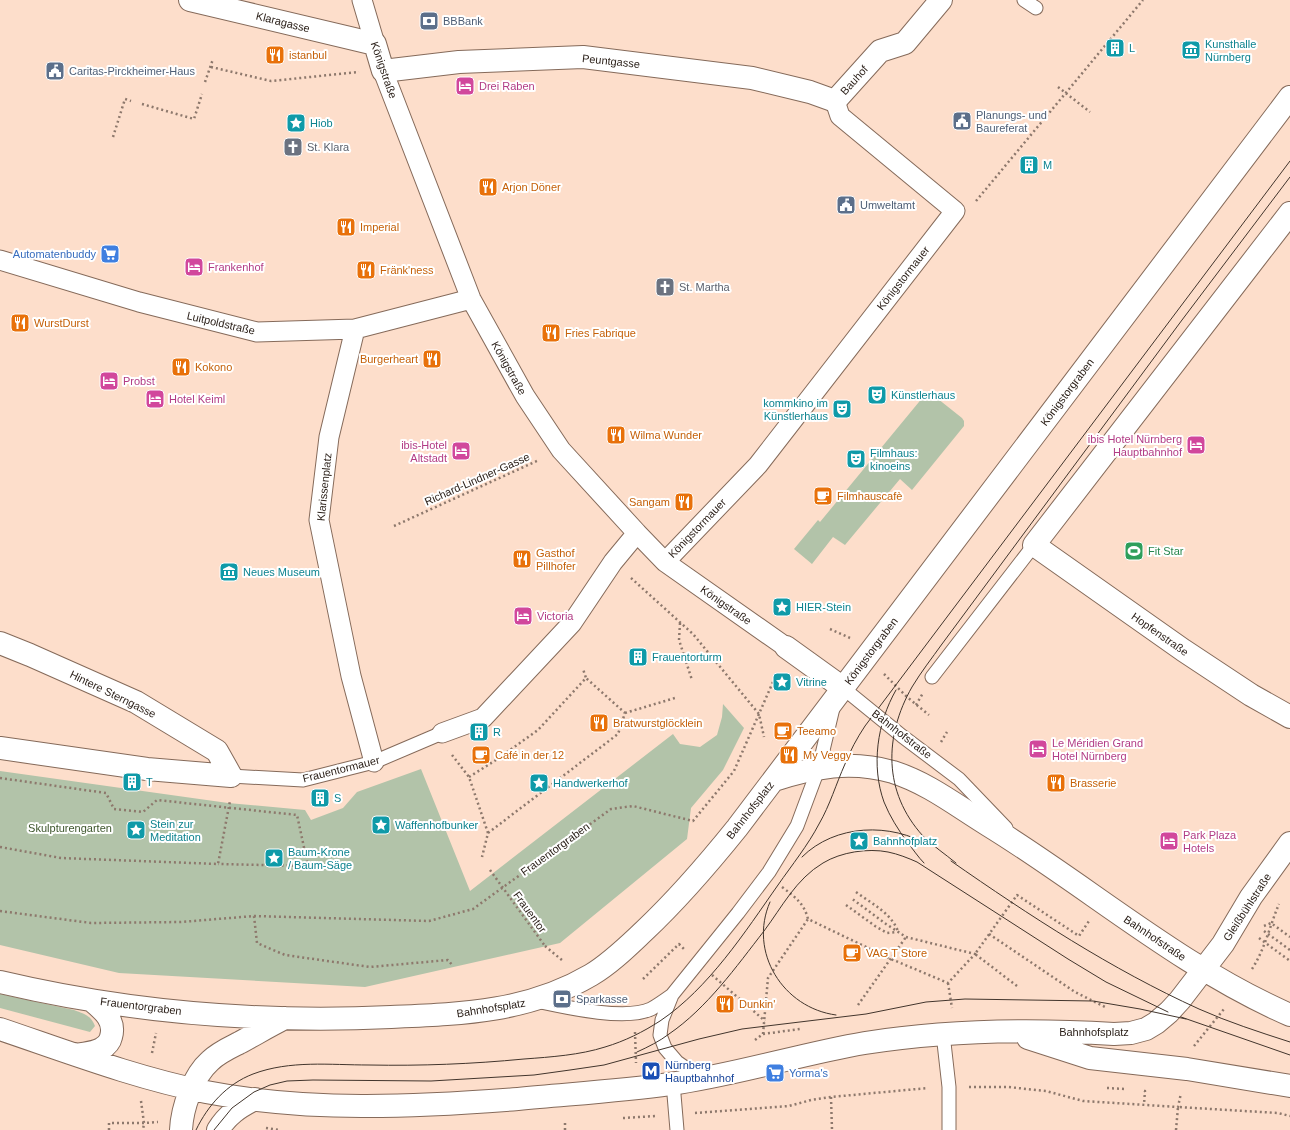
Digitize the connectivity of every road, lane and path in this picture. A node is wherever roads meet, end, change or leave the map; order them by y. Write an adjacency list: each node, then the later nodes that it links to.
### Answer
1 (190, 0): 7 (main road, Klaragasse)
2 (362, 0): 7 (street, Königstraße)
3 (941, 0): 17 (main road, Bauhof)
4 (1024, 0): 6 (lane)
5 (1142, 0): 13 (path)
6 (1036, 8)
7 (375, 44): 10 (main road, Königstraße)
8 (213, 59): 9 (path)
9 (211, 67): 10 (path); 11 (path)
10 (383, 70): 17 (main road, Peuntgasse); 24 (street, Königstraße)
11 (205, 82)
12 (1058, 87): 13 (path)
13 (1065, 93): 19 (path); 21 (path)
14 (202, 94): 18 (path)
15 (1290, 97): 40 (main road, Königstorgraben)
16 (132, 101): 20 (path)
17 (835, 101): 21 (street, Bauhof)
18 (142, 104)
19 (1090, 112)
20 (114, 137)
21 (954, 211): 31 (street, Königstormauer)
22 (1290, 214): 29 (main road)
23 (0, 260): 25 (street, Luitpoldstraße)
24 (471, 299): 25 (street, Luitpoldstraße); 26 (street, Königstraße)
25 (355, 329): 50 (street, Klarissenplatz)
26 (561, 450): 27 (path, Richard-Lindner-Gasse); 28 (street, Königstraße)
27 (394, 526)
28 (637, 533): 30 (street, Frauentormauer); 31 (street, Königstraße)
29 (1034, 545): 37 (lane); 44 (main road, Hopfenstraße)
30 (613, 562): 32 (path); 46 (street, Frauentormauer)
31 (665, 562): 34 (street, Königstraße)
32 (680, 622): 39 (path); 43 (path)
33 (0, 643): 52 (main road, Hintere Sterngasse)
34 (786, 647): 40 (main road)
35 (583, 669): 38 (path)
36 (776, 675): 43 (path, Frauentorgraben)
37 (932, 677)
38 (586, 678): 42 (path); 53 (path)
39 (692, 680)
40 (839, 693): 51 (lane); 55 (main road, Bahnhofsplatz); 60 (lane, Bahnhofstraße)
41 (675, 698): 42 (path)
42 (625, 713): 57 (path)
43 (759, 714): 47 (path); 70 (path, Frauentorgraben)
44 (1290, 717)
45 (947, 732): 48 (path)
46 (442, 733): 50 (lane, Frauentormauer); 53 (path)
47 (764, 738)
48 (941, 743)
49 (0, 748): 52 (main road, Frauentormauer)
50 (374, 762): 52 (lane, Frauentormauer)
51 (819, 767): 55 (main road, Bahnhofstraße); 60 (main road, Bahnhofstraße); 85 (lane)
52 (231, 776): 56 (path)
53 (469, 777): 57 (path)
54 (0, 778): 56 (path)
55 (774, 780): 95 (main road, Bahnhofsplatz)
56 (229, 808): 62 (path); 62 (path)
57 (488, 833): 61 (path)
58 (1290, 843): 88 (main road, Gleißbühlstraße)
59 (0, 847): 62 (path)
60 (1027, 850): 88 (main road, Bahnhofstraße)
61 (482, 857)
62 (218, 864)
63 (490, 870): 82 (path, Frauentor, bridge)
64 (856, 892): 75 (path)
65 (851, 898): 75 (path)
66 (1281, 898): 73 (path)
67 (846, 905): 75 (path)
68 (805, 908): 71 (path)
69 (0, 911): 70 (path)
70 (254, 916): 86 (path)
71 (808, 919): 83 (path); 103 (path)
72 (1096, 923): 76 (path)
73 (1270, 923): 78 (path); 87 (path)
74 (1264, 931): 80 (path)
75 (898, 932): 77 (path)
76 (989, 934): 81 (path); 99 (path)
77 (906, 937): 81 (path); 83 (path)
78 (1290, 937)
79 (1259, 938): 84 (path)
80 (1290, 950)
81 (975, 954): 91 (path); 92 (path)
82 (561, 959)
83 (891, 959): 91 (path); 96 (path)
84 (1290, 961)
85 (699, 963): 89 (path); 93 (lane); 103 (path)
86 (453, 966)
87 (1252, 969)
88 (1203, 970): 101 (main road, Bahnhofstraße); 105 (main road, Bahnhofsplatz)
89 (643, 979)
90 (0, 982): 94 (main road, Frauentorgraben)
91 (948, 982): 98 (path)
92 (1018, 986)
93 (672, 995): 100 (lane); 113 (lane)
94 (91, 1000): 102 (main road, Frauentorgraben); 109 (main road)
95 (532, 1001): 100 (lane); 102 (main road, Bahnhofsplatz)
96 (858, 1005)
97 (1226, 1007): 112 (path)
98 (952, 1008)
99 (1111, 1011)
100 (634, 1013): 111 (path)
101 (1290, 1015)
102 (284, 1018): 117 (main road, Bahnhofsplatz)
103 (764, 1021): 108 (path)
104 (0, 1029): 109 (main road)
105 (1007, 1031): 107 (main road, Bahnhofsplatz); 112 (main road, Bahnhofsplatz)
106 (156, 1033): 110 (path)
107 (943, 1034): 113 (main road, Bahnhofsplatz); 116 (lane)
108 (755, 1040)
109 (76, 1055): 117 (main road)
110 (151, 1058)
111 (636, 1069)
112 (1187, 1069): 115 (main road)
113 (700, 1078): 114 (main road, Bahnhofsplatz)
114 (673, 1083): 123 (main road, Bahnhofsplatz); 141 (lane)
115 (1290, 1086)
116 (949, 1087): 122 (path); 125 (path); 143 (lane)
117 (192, 1088): 123 (main road); 137 (main road, Bahnhofsplatz)
118 (1107, 1088): 119 (path)
119 (1128, 1089)
120 (1140, 1090): 125 (path)
121 (1181, 1094): 126 (path)
122 (831, 1097): 127 (path); 142 (path)
123 (255, 1099): 138 (main road)
124 (140, 1104): 132 (path)
125 (1144, 1104): 126 (path)
126 (1178, 1107): 128 (path); 144 (path)
127 (691, 1113)
128 (1290, 1116)
129 (647, 1117): 130 (path)
130 (623, 1118)
131 (160, 1122): 132 (path)
132 (144, 1123): 135 (path); 136 (path)
133 (566, 1123): 140 (path)
134 (264, 1127): 139 (path)
135 (109, 1130)
136 (143, 1130)
137 (181, 1130)
138 (218, 1130)
139 (279, 1130)
140 (566, 1130)
141 (677, 1130)
142 (832, 1130)
143 (949, 1130)
144 (1176, 1130)

